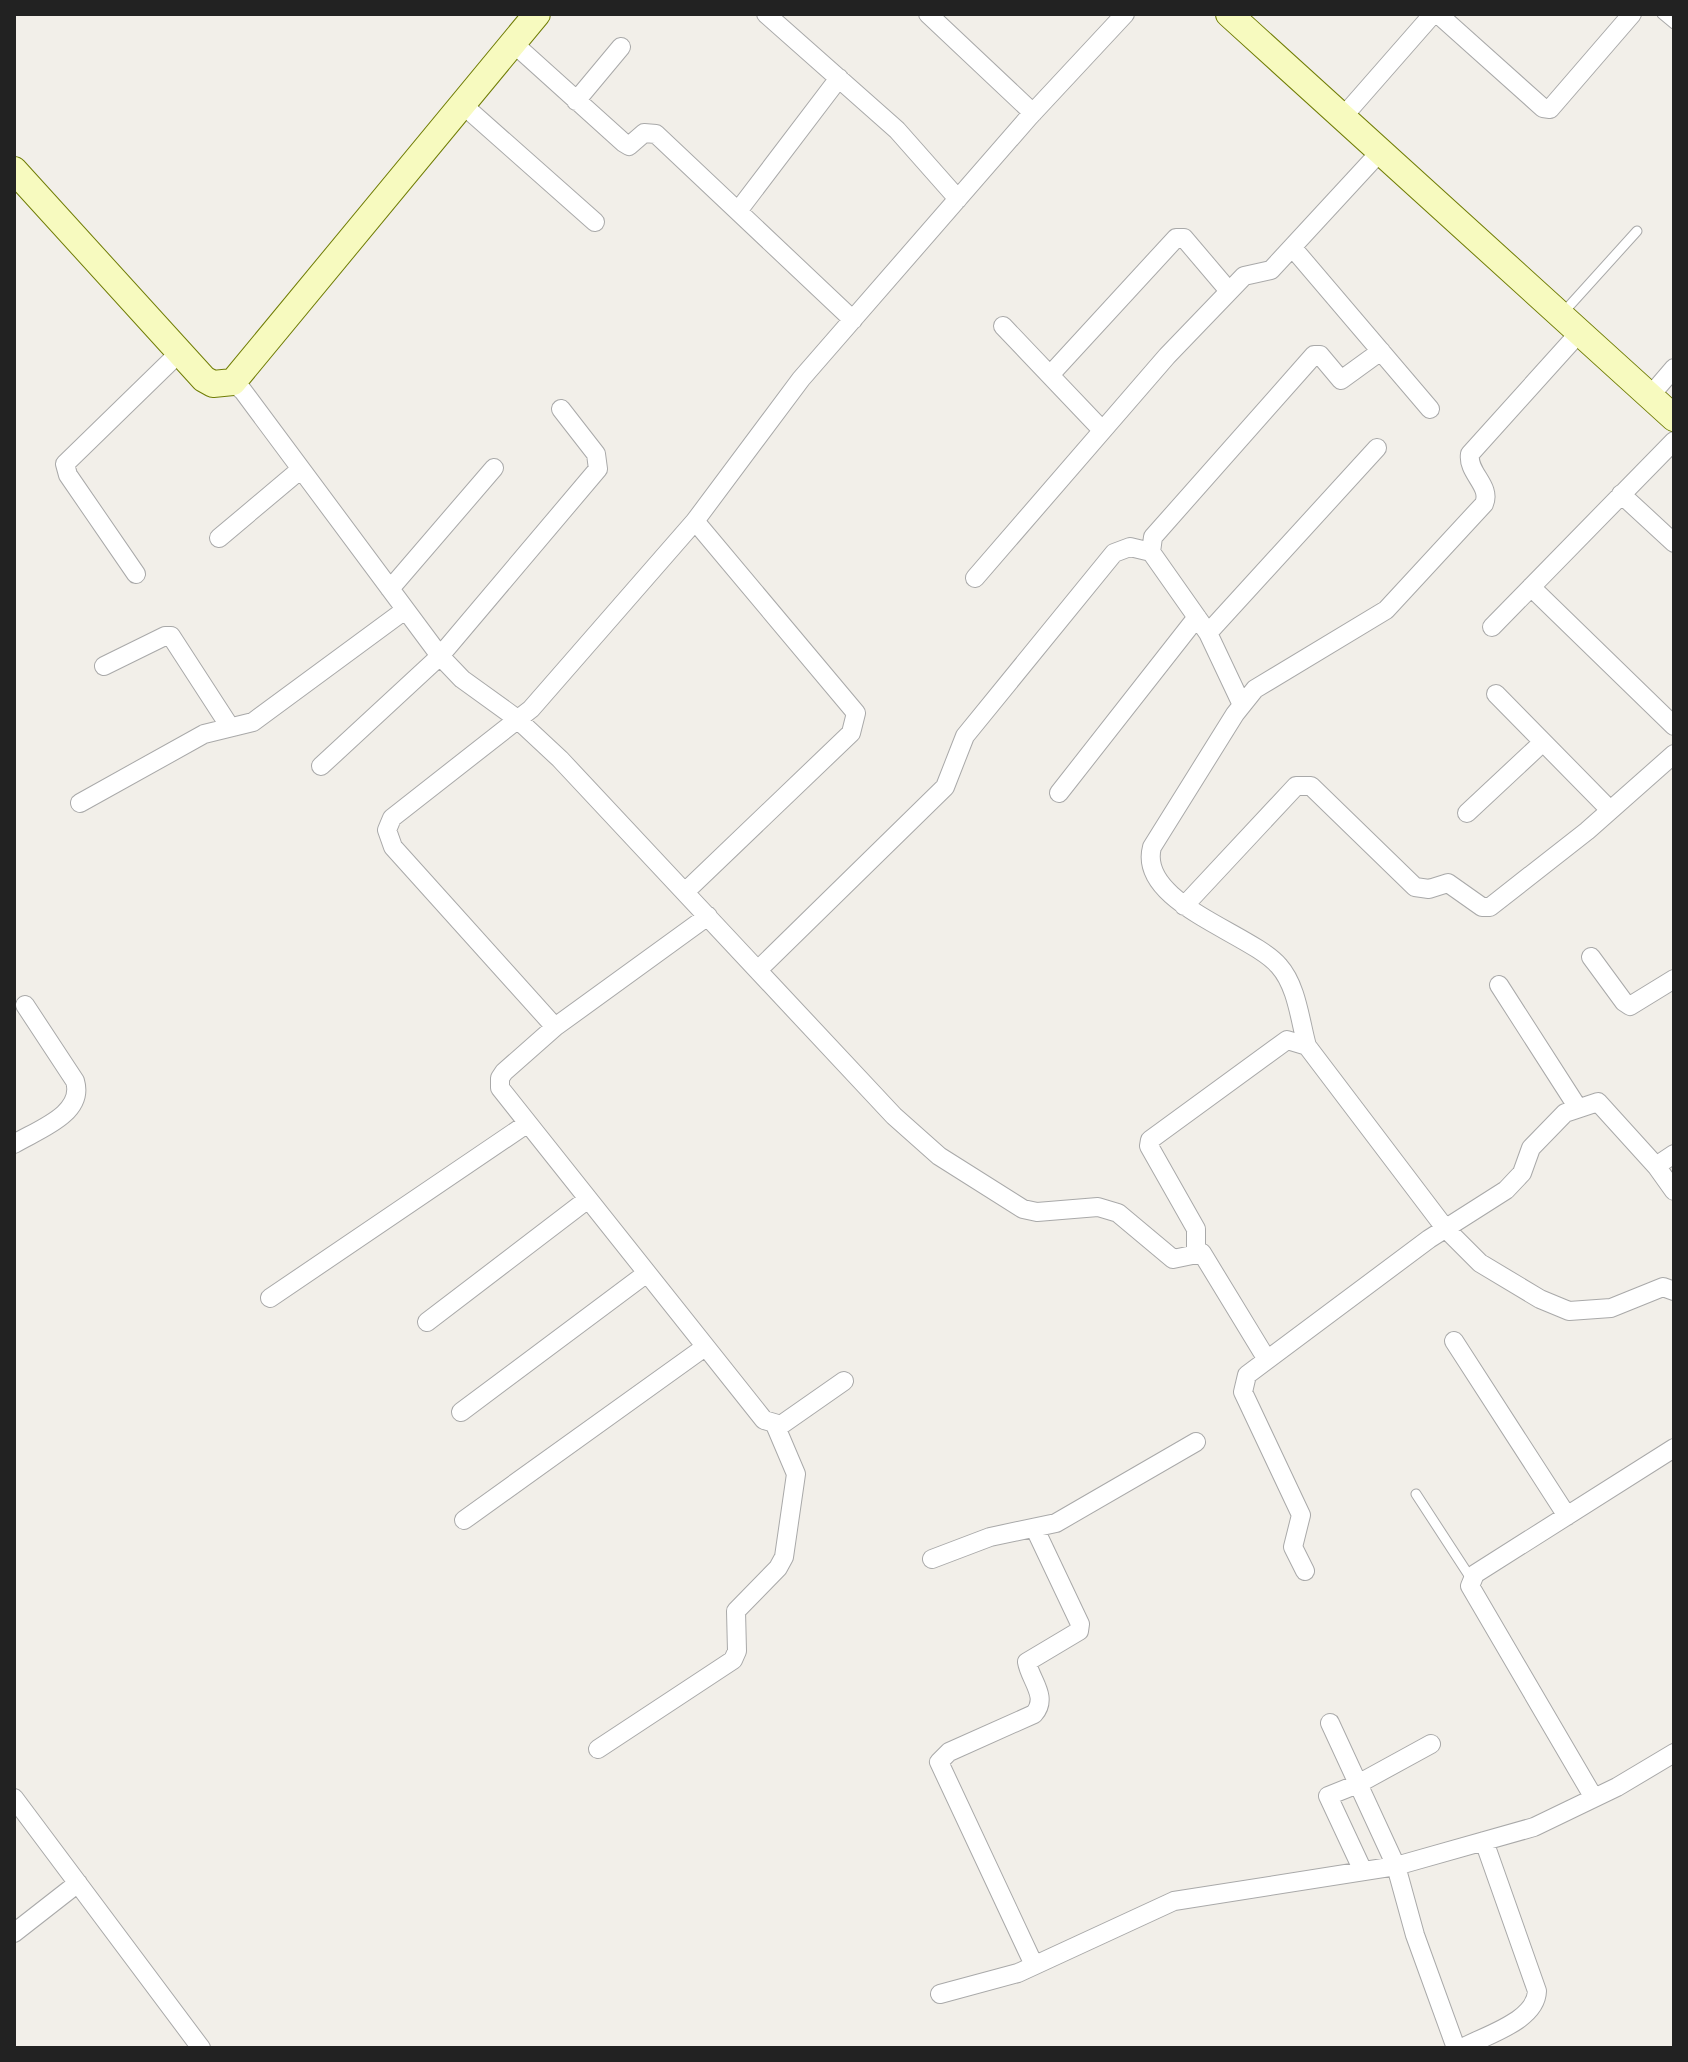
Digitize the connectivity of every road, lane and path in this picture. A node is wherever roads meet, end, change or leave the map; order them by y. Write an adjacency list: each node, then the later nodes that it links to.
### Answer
1 (537, 14): 10 (street)
2 (766, 14): 12 (street)
3 (928, 14): 15 (street)
4 (1125, 14): 15 (street)
5 (1230, 14): 16 (street)
6 (1436, 14): 7 (street); 16 (street)
7 (1632, 14)
8 (1662, 14): 9 (lane)
9 (1674, 24)
10 (513, 43): 13 (street); 14 (street)
11 (621, 47): 13 (street)
12 (839, 78): 19 (street); 20 (street)
13 (576, 101): 20 (street)
14 (463, 105): 21 (street); 32 (street)
15 (1033, 113): 19 (street)
16 (1341, 119): 17 (street)
17 (1379, 153): 23 (street); 26 (street)
18 (14, 170): 29 (street)
19 (958, 199): 25 (street)
20 (738, 211): 25 (street)
21 (595, 222)
22 (1637, 231): 26 (lane)
23 (1292, 247): 24 (street); 28 (street)
24 (1229, 291): 31 (street); 37 (street)
25 (853, 320): 43 (street)
26 (1570, 324): 33 (street); 58 (street)
27 (1003, 326): 31 (street)
28 (1381, 351): 35 (street); 46 (street)
29 (179, 353): 32 (street); 47 (street)
30 (1674, 368): 33 (street)
31 (1050, 375): 37 (street)
32 (233, 382): 41 (street)
33 (1650, 396): 36 (street)
34 (561, 409): 55 (street)
35 (1430, 409)
36 (1674, 418)
37 (1102, 430): 48 (street)
38 (1674, 441): 42 (street)
39 (1377, 448): 54 (street)
40 (494, 468): 50 (street)
41 (301, 469): 44 (street); 50 (street)
42 (1621, 494): 45 (street); 49 (street)
43 (695, 521): 59 (street); 69 (street)
44 (219, 538)
45 (1674, 543)
46 (1151, 552): 52 (street); 73 (street)
47 (136, 574)
48 (975, 578)
49 (1531, 587): 53 (street); 60 (street)
50 (390, 589): 51 (street)
51 (405, 610): 55 (street); 61 (street)
52 (1197, 617): 54 (street); 65 (street)
53 (1492, 627)
54 (1208, 633): 58 (street)
55 (440, 656): 59 (street); 64 (street)
56 (104, 666): 61 (street)
57 (1496, 694): 62 (street)
58 (1242, 705): 70 (street)
59 (516, 718): 69 (street); 77 (street)
60 (1674, 726)
61 (230, 727): 66 (street)
62 (1543, 742): 67 (street); 68 (street)
63 (1674, 754): 67 (street)
64 (321, 766)
65 (1059, 793)
66 (80, 803)
67 (1610, 810): 70 (street)
68 (1467, 813)
69 (685, 892): 71 (street)
70 (1184, 906): 78 (street)
71 (708, 916): 73 (street); 77 (street)
72 (1591, 957): 74 (street)
73 (758, 970): 87 (street)
74 (1674, 979)
75 (1499, 985): 79 (street)
76 (25, 1005): 81 (street)
77 (555, 1027): 80 (street)
78 (1307, 1046): 86 (street); 87 (street)
79 (1578, 1108): 83 (street); 86 (street)
80 (528, 1123): 85 (street); 90 (street)
81 (14, 1144)
82 (1674, 1154): 83 (street)
83 (1654, 1163): 84 (street)
84 (1674, 1191)
85 (588, 1199): 88 (street); 91 (street)
86 (1445, 1228): 89 (street); 94 (street)
87 (1196, 1252): 94 (street)
88 (647, 1273): 93 (street); 96 (street)
89 (1674, 1290)
90 (270, 1298)
91 (427, 1322)
92 (1454, 1341): 101 (street)
93 (705, 1347): 97 (street); 102 (street)
94 (1266, 1358): 105 (street)
95 (844, 1381): 97 (street)
96 (461, 1412)
97 (776, 1427): 109 (street)
98 (1196, 1442): 103 (street)
99 (1674, 1448): 101 (street)
100 (1416, 1494): 106 (lane)
101 (1567, 1516): 106 (street)
102 (464, 1520)
103 (1035, 1529): 104 (street); 119 (street)
104 (932, 1559)
105 (1305, 1571)
106 (1472, 1580): 113 (street)
107 (1330, 1723): 111 (street)
108 (1431, 1744): 111 (street)
109 (598, 1749)
110 (1674, 1753): 113 (street)
111 (1358, 1784): 115 (street); 116 (street)
112 (14, 1798): 117 (street)
113 (1594, 1798): 114 (street)
114 (1484, 1841): 115 (street); 122 (street)
115 (1396, 1866): 116 (street); 122 (street)
116 (1363, 1871): 119 (street)
117 (78, 1883): 118 (street); 121 (street)
118 (14, 1933)
119 (1034, 1965): 120 (street)
120 (940, 1994)
121 (201, 2048)
122 (1459, 2048)

